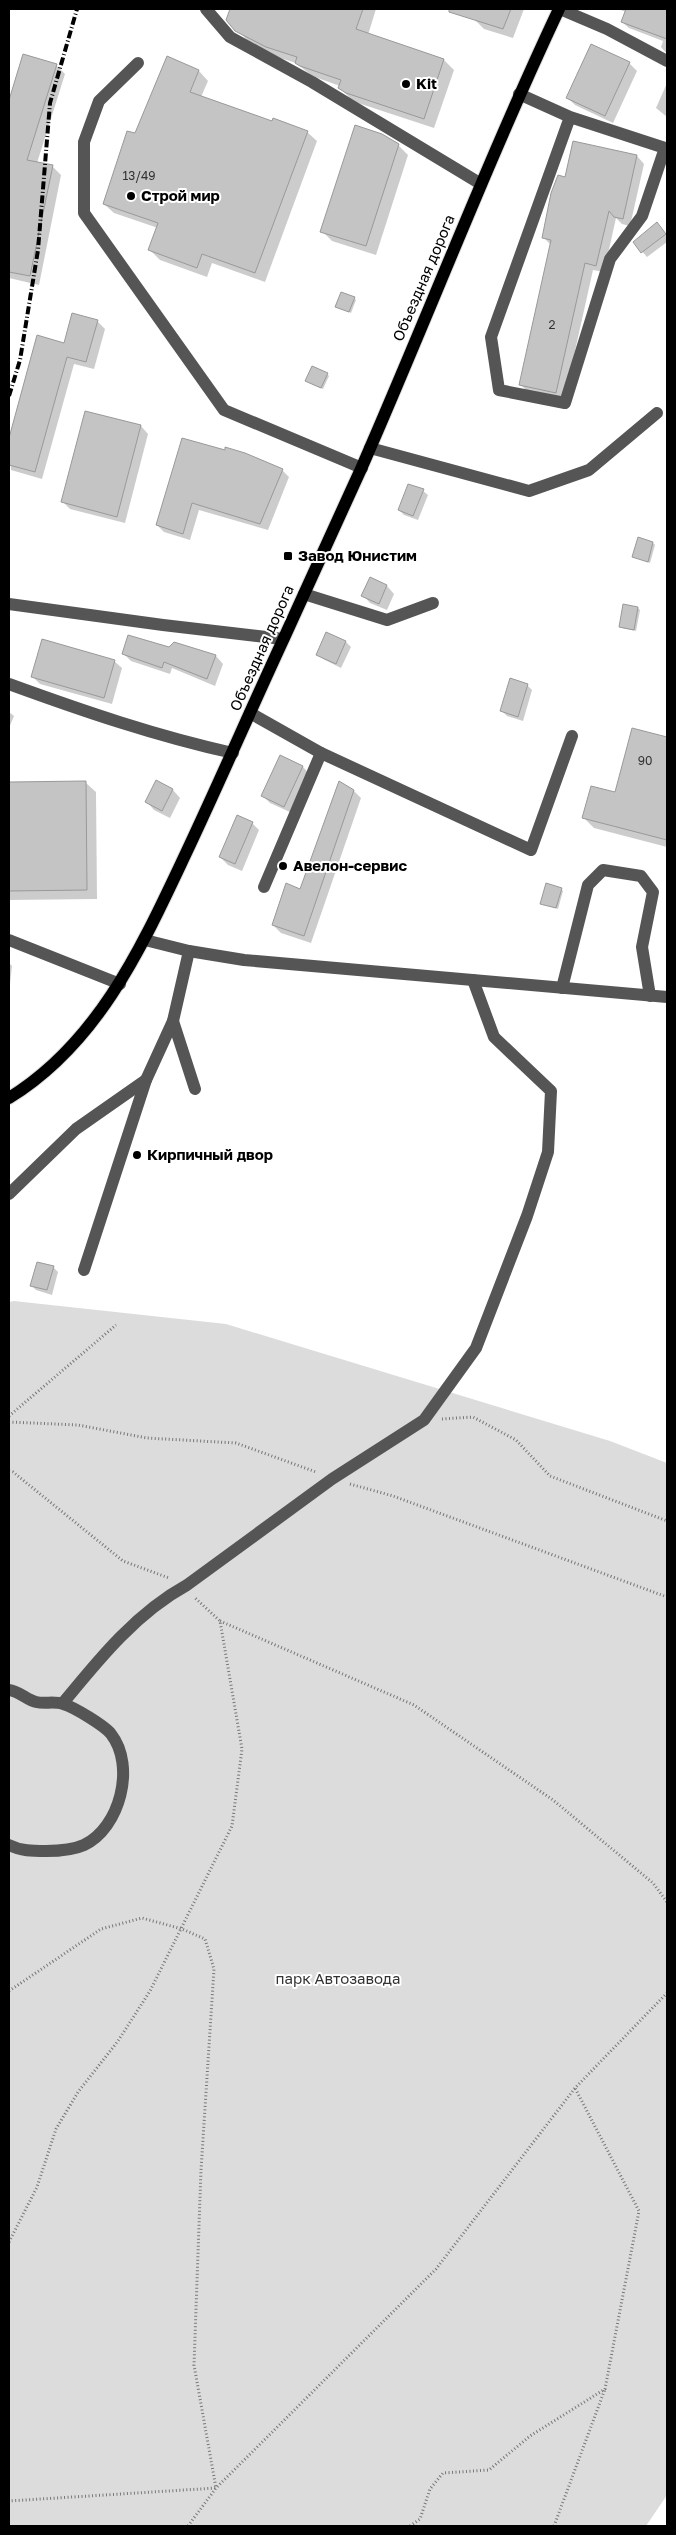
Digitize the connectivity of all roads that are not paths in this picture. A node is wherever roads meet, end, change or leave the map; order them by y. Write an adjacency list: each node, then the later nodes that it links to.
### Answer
1 (206, 9): 9 (street)
2 (560, 9): 3 (street); 5 (main road, Объездная дорога)
3 (667, 61)
4 (138, 63): 12 (street)
5 (520, 94): 6 (street); 9 (main road, Объездная дорога)
6 (570, 117): 7 (street); 8 (street)
7 (666, 148): 8 (street)
8 (663, 172)
9 (482, 184): 11 (main road, Объездная дорога)
10 (657, 412): 11 (street)
11 (370, 448): 12 (main road, Объездная дорога)
12 (362, 468): 13 (main road, Объездная дорога)
13 (304, 594): 14 (street); 16 (main road, Объездная дорога)
14 (433, 603)
15 (9, 604): 16 (street)
16 (283, 638): 18 (main road, Объездная дорога)
17 (9, 684): 20 (street)
18 (250, 713): 20 (main road, Объездная дорога); 21 (street)
19 (572, 736): 21 (street)
20 (233, 753): 24 (main road, Объездная дорога)
21 (321, 753): 22 (street)
22 (264, 887)
23 (9, 940): 27 (street)
24 (145, 940): 25 (street); 27 (main road, Объездная дорога)
25 (189, 951): 26 (street); 31 (street)
26 (473, 980): 28 (street); 38 (street)
27 (120, 984): 34 (main road, Объездная дорога)
28 (562, 988): 29 (street); 29 (street)
29 (650, 996): 30 (street)
30 (667, 997)
31 (173, 1021): 32 (street); 33 (street)
32 (146, 1080): 35 (street); 36 (street)
33 (195, 1089)
34 (9, 1098)
35 (9, 1194)
36 (84, 1270)
37 (9, 1690): 38 (street)
38 (63, 1703): 39 (street)
39 (9, 1845)

